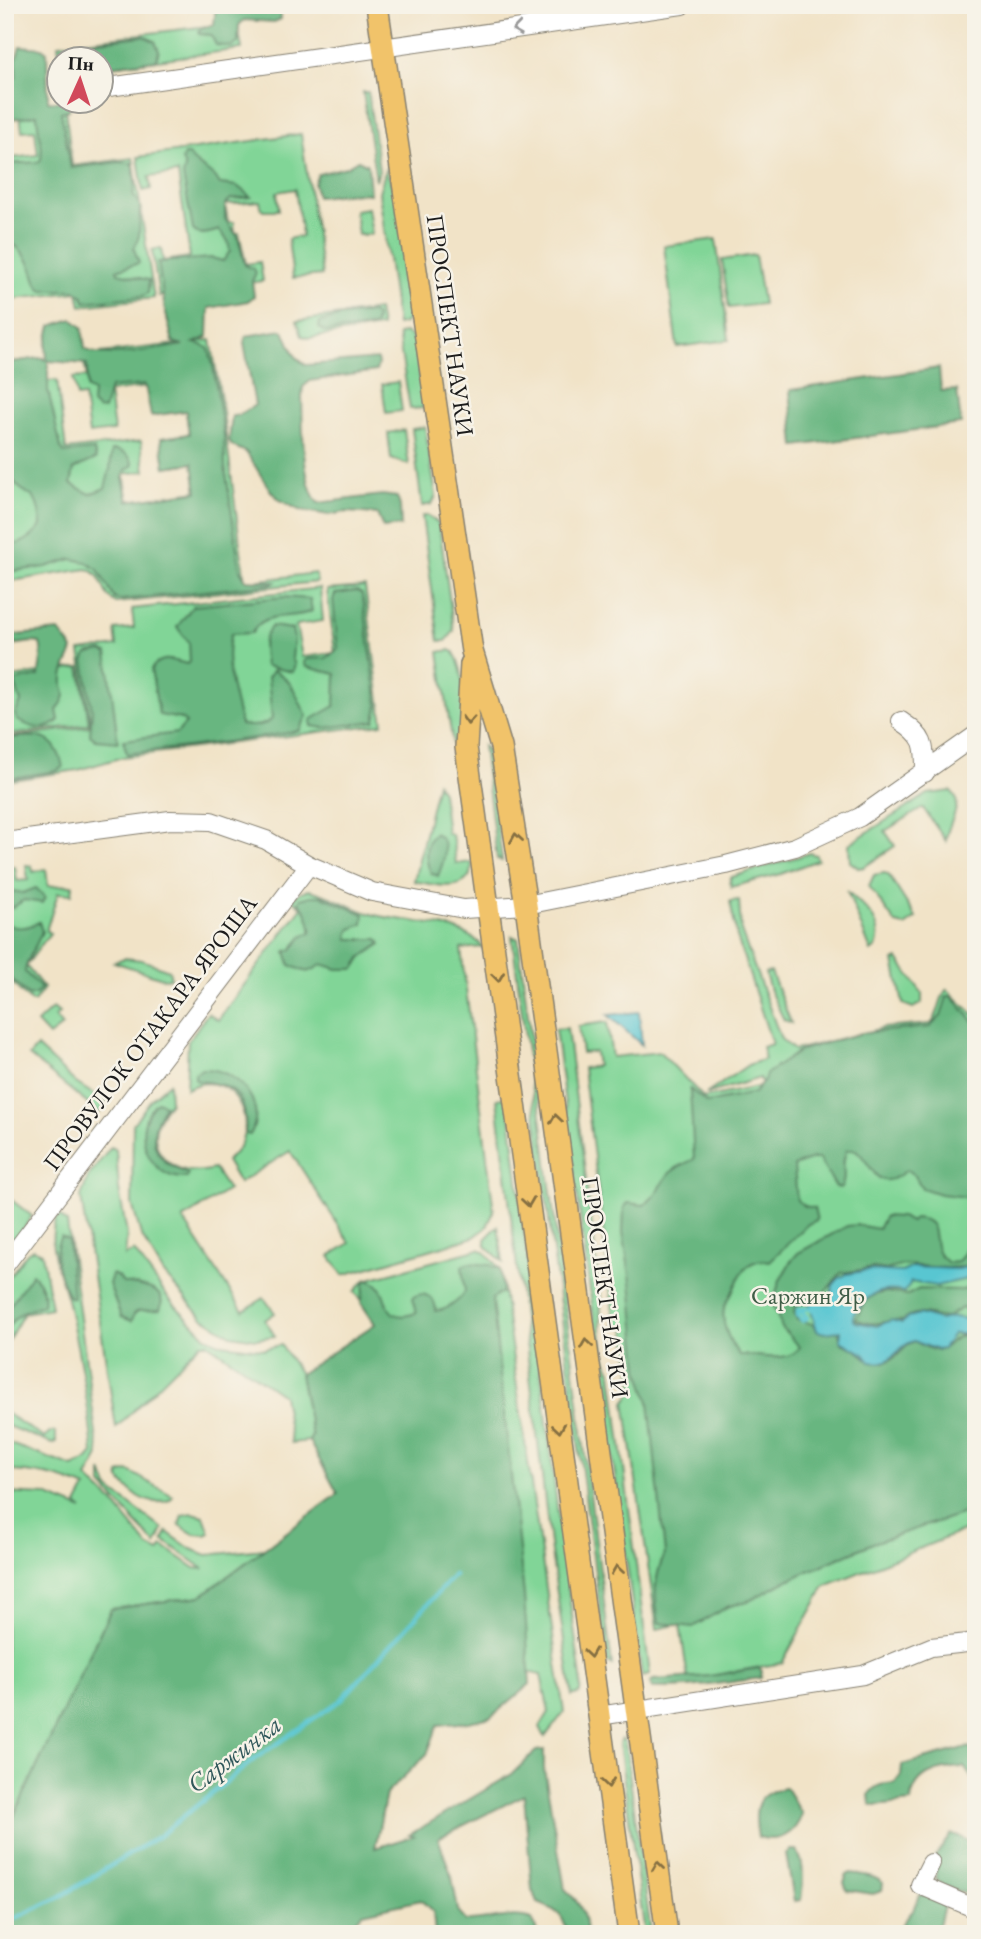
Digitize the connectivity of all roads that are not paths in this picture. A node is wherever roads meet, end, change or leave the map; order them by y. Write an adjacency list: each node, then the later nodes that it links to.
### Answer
1 (377, 5): 3 (main road, ПРОСПЕКТ НАУКИ)
2 (681, 5): 3 (street, one-way to 3)
3 (383, 48): 4 (street); 5 (main road, ПРОСПЕКТ НАУКИ)
4 (116, 86)
5 (472, 652): 11 (main road, ПРОСПЕКТ НАУКИ, one-way to 5); 12 (main road, ПРОСПЕКТ НАУКИ, one-way to 12)
6 (901, 721): 8 (street)
7 (976, 735): 8 (street)
8 (925, 773): 11 (street)
9 (5, 842): 10 (street)
10 (309, 864): 12 (street); 13 (street, ПРОВУЛОК ОТАКАРА ЯРОША)
11 (526, 905): 12 (street); 15 (main road, ПРОСПЕКТ НАУКИ, one-way to 11)
12 (489, 909): 16 (main road, ПРОСПЕКТ НАУКИ, one-way to 16)
13 (5, 1265)
14 (976, 1642): 15 (street)
15 (636, 1710): 16 (street); 20 (main road, ПРОСПЕКТ НАУКИ, one-way to 15)
16 (599, 1716): 19 (main road, ПРОСПЕКТ НАУКИ, one-way to 19)
17 (931, 1863): 18 (street)
18 (976, 1909)
19 (629, 1934)
20 (667, 1934)

